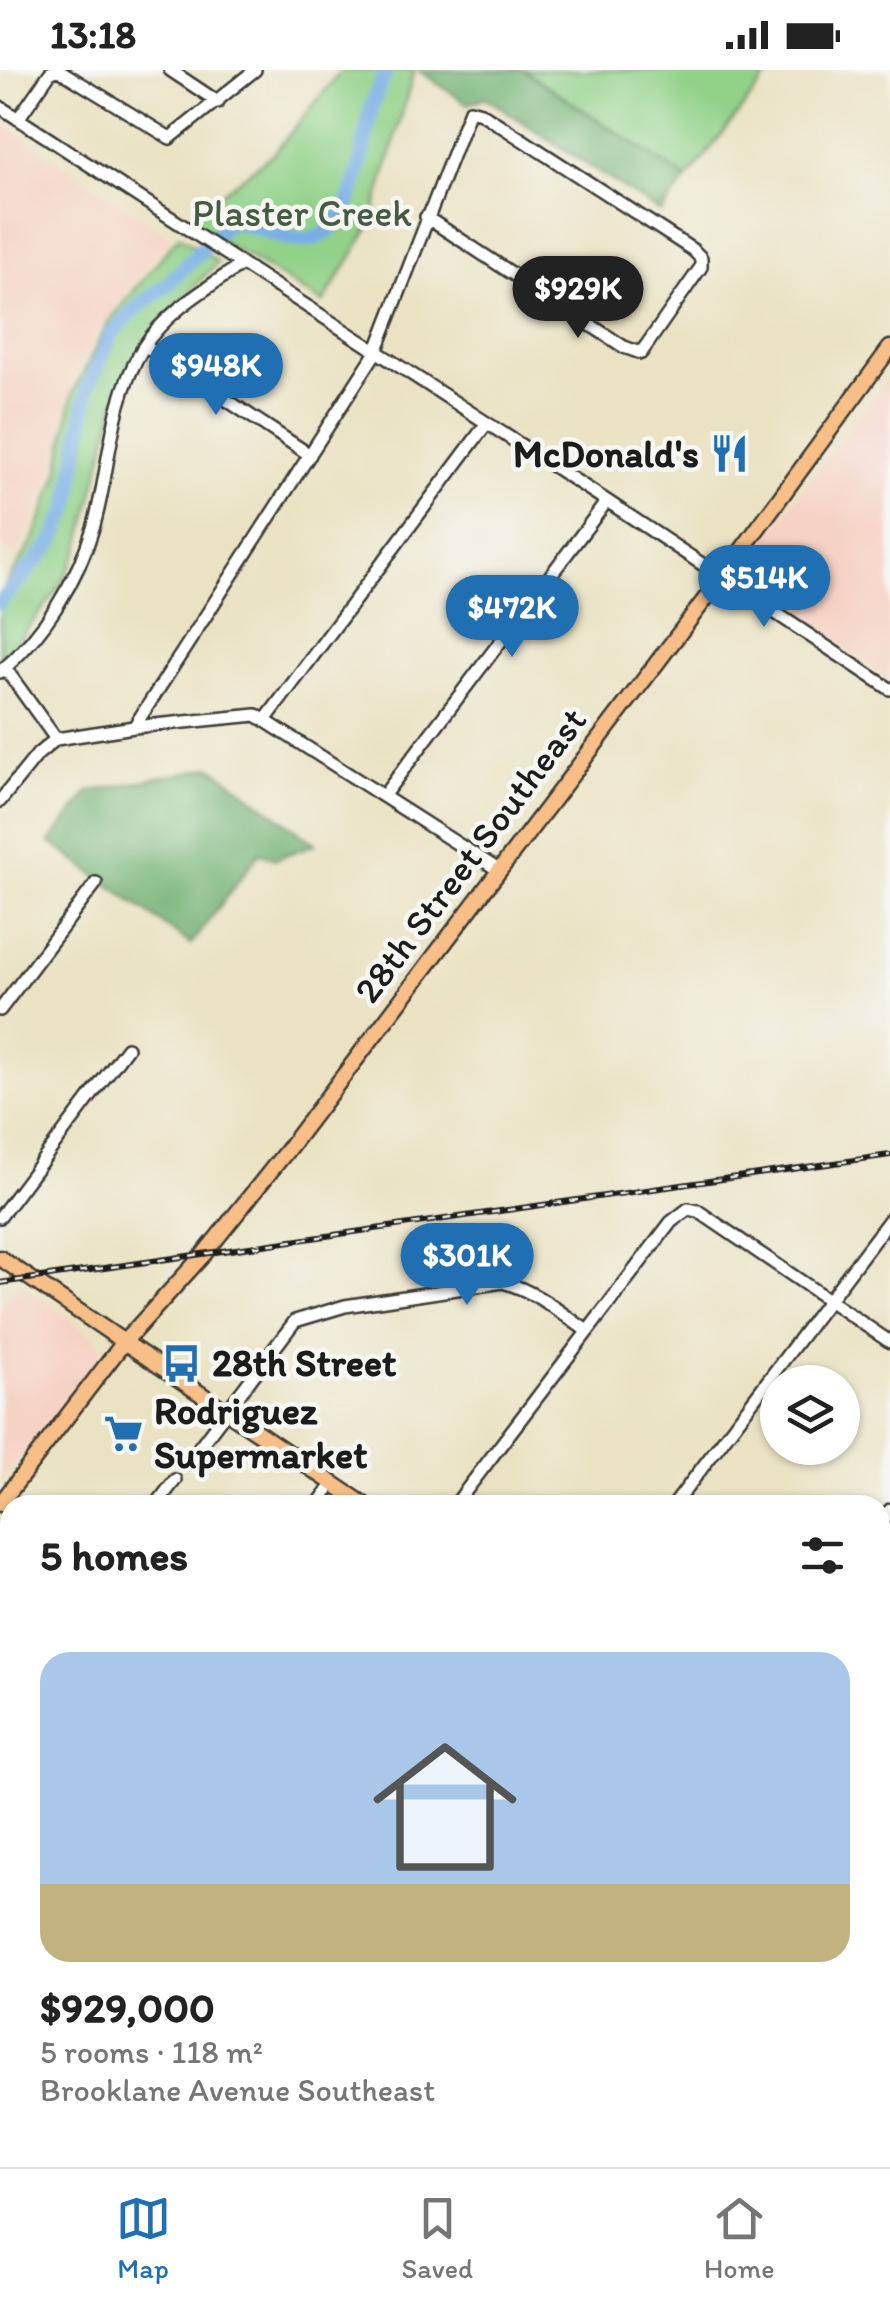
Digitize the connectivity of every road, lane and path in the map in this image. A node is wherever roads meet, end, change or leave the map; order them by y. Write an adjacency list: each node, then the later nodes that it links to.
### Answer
1 (58, 70): 4 (street); 6 (street)
2 (254, 70): 4 (street)
3 (173, 71): 4 (street)
4 (218, 102)
5 (0, 106): 6 (street)
6 (18, 119): 8 (street)
7 (426, 217): 7 (street); 11 (street)
8 (242, 264): 9 (street); 11 (street)
9 (145, 346): 13 (street); 16 (street)
10 (890, 348): 15 (main road, 28th Street Southeast)
11 (376, 352): 12 (street); 13 (street)
12 (488, 423): 14 (street); 18 (street)
13 (310, 455): 19 (street)
14 (607, 501): 15 (street); 21 (street)
15 (722, 576): 17 (street); 23 (main road, 28th Street Southeast)
16 (3, 670): 20 (street)
17 (890, 689)
18 (266, 719): 19 (street); 21 (street)
19 (134, 727): 20 (street)
20 (56, 740): 22 (street)
21 (384, 795): 23 (street)
22 (0, 801)
23 (500, 870): 32 (main road, 28th Street Southeast)
24 (96, 883): 25 (street)
25 (0, 1010)
26 (127, 1048): 27 (street)
27 (0, 1217)
28 (890, 1218): 30 (street)
29 (0, 1258): 32 (main road)
30 (828, 1300): 31 (street); 33 (street); 43 (street)
31 (587, 1330): 34 (street); 42 (street)
32 (124, 1342): 34 (main road); 38 (main road, 28th Street Southeast)
33 (890, 1342)
34 (226, 1412): 35 (street); 37 (main road)
35 (191, 1458)
36 (175, 1480): 39 (street)
37 (334, 1484): 40 (street); 41 (main road)
38 (7, 1495)
39 (164, 1495)
40 (325, 1495)
41 (350, 1495)
42 (463, 1495)
43 (682, 1495)

